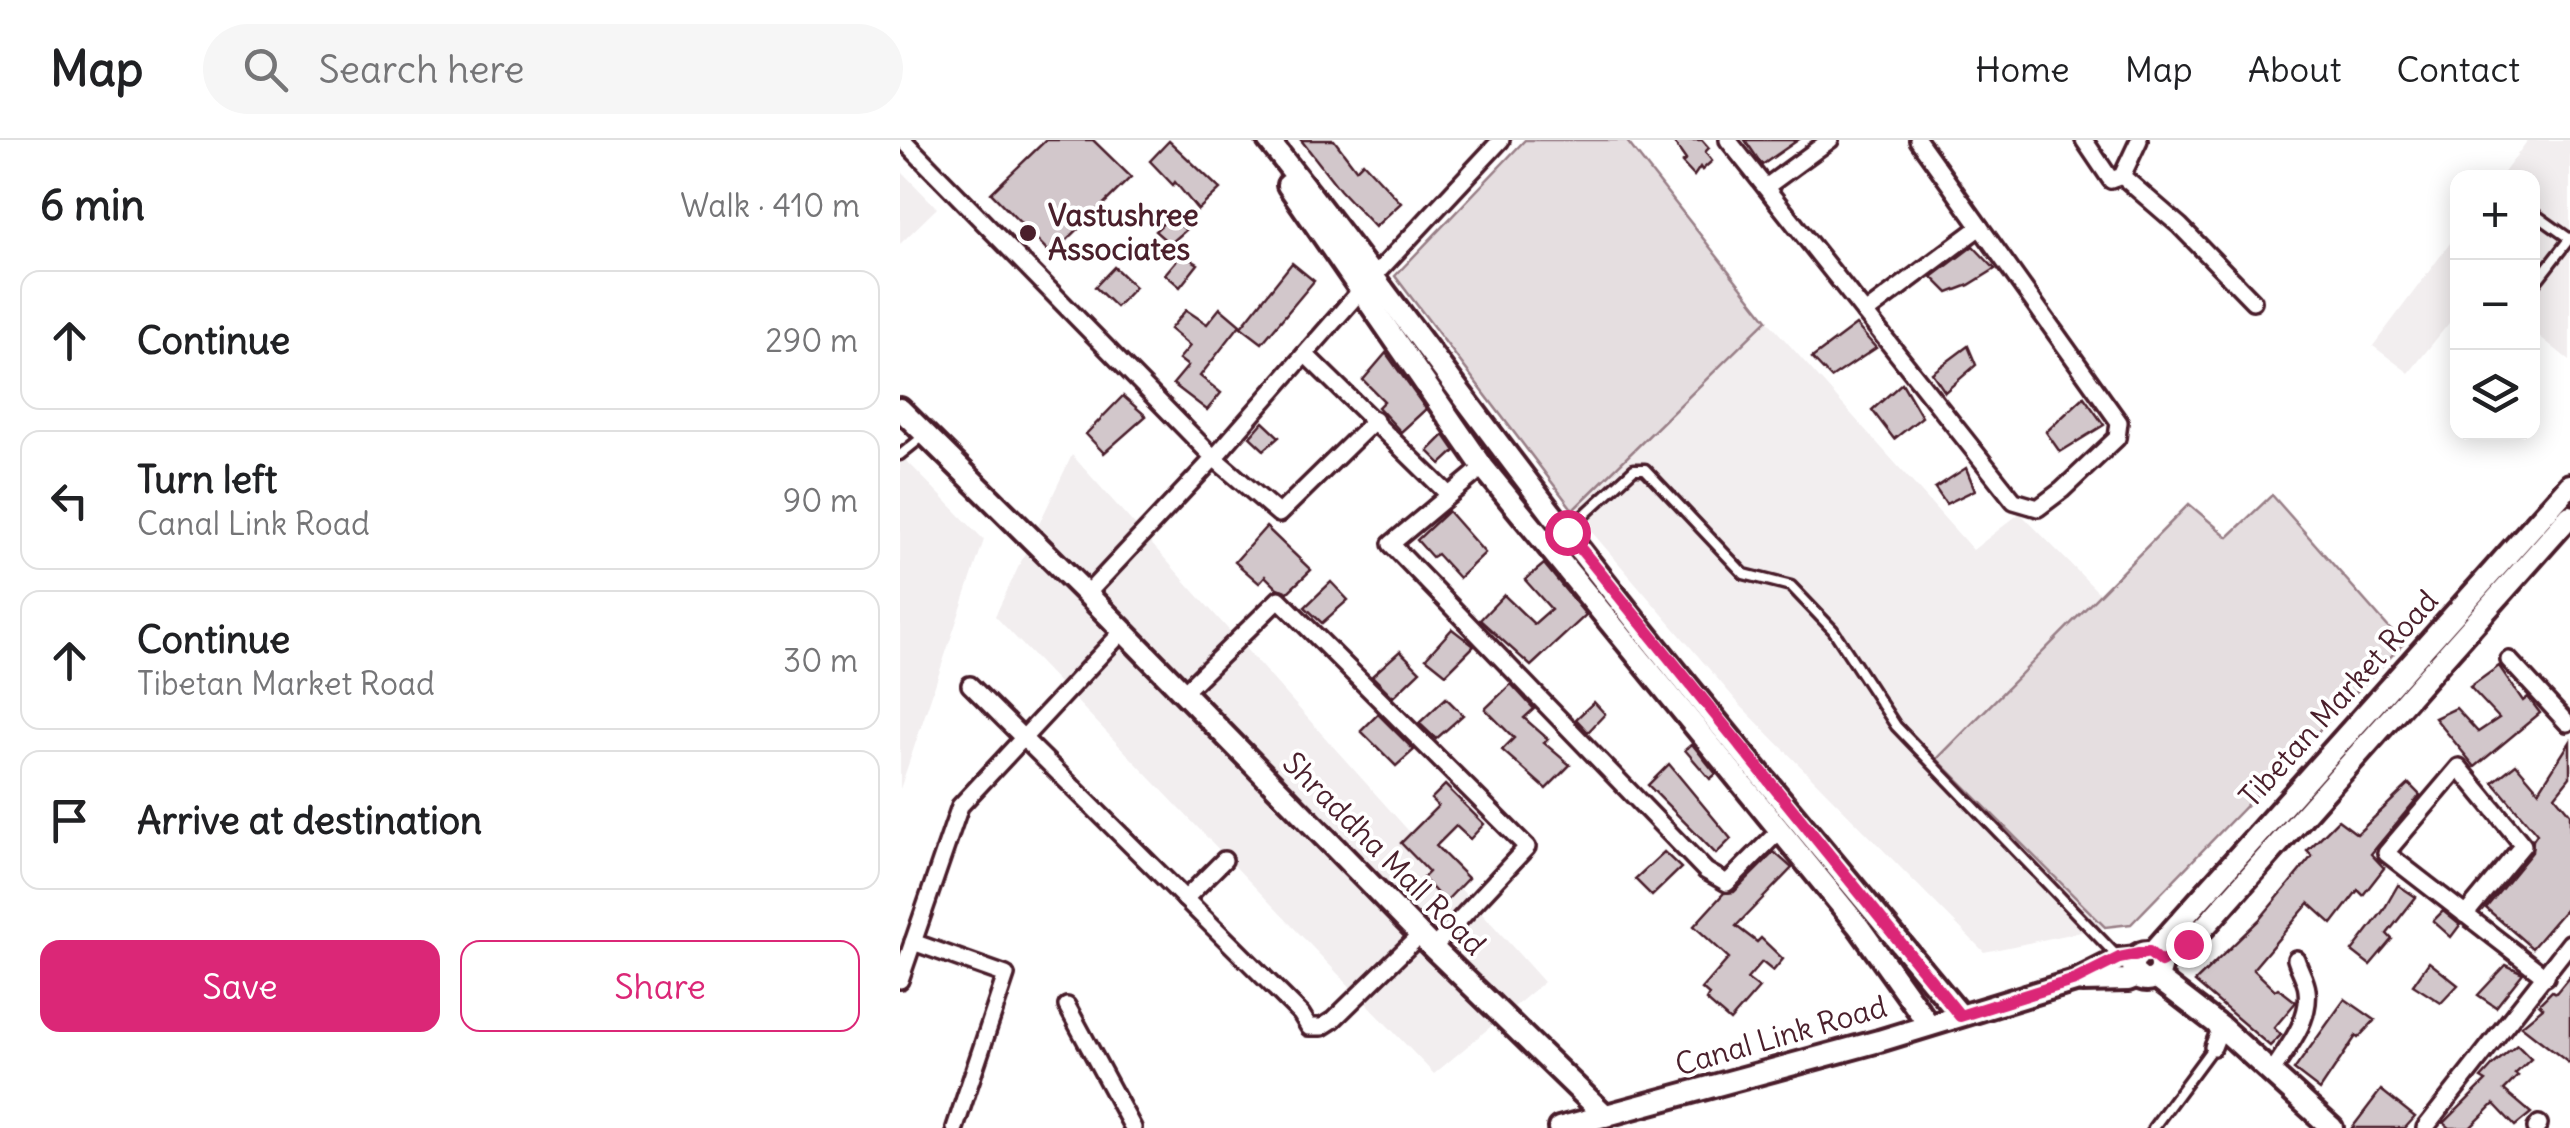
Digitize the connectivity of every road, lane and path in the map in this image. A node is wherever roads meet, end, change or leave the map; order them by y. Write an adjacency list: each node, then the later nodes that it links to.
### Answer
1 (904, 140): 24 (street)
2 (1254, 140): 16 (street)
3 (1268, 140): 16 (street)
4 (1500, 140): 16 (street)
5 (1728, 140): 11 (street)
6 (1830, 140): 11 (street)
7 (1918, 140): 13 (street)
8 (2084, 140): 10 (street)
9 (2139, 140): 10 (street)
10 (2122, 176): 17 (street)
11 (1766, 187): 18 (street)
12 (2540, 217): 14 (lane)
13 (1980, 227): 18 (street); 18 (street)
14 (2570, 238): 15 (lane)
15 (2540, 277)
16 (1368, 283): 19 (street); 25 (street); 29 (street)
17 (2253, 302)
18 (1865, 313)
19 (1305, 354): 21 (street); 24 (street)
20 (900, 409): 22 (street)
21 (1374, 420): 24 (street); 27 (street)
22 (926, 436): 23 (lane); 30 (street)
23 (900, 455)
24 (1214, 458): 30 (street)
25 (1484, 468): 27 (street); 37 (street)
26 (2570, 484): 45 (street, Tibetan Market Road)
27 (1450, 495): 37 (street)
28 (2570, 516): 45 (street, Tibetan Market Road)
29 (1567, 532): 45 (lane); 49 (street)
30 (1087, 594): 31 (street, Shraddha Mall Road)
31 (1122, 632): 34 (street, Shraddha Mall Road); 36 (street)
32 (2509, 660): 35 (street)
33 (970, 685): 36 (street)
34 (1183, 693): 41 (street, Shraddha Mall Road); 41 (street)
35 (2569, 721)
36 (1023, 738): 39 (street); 42 (street)
37 (1780, 830): 50 (street)
38 (1224, 860): 39 (street)
39 (1185, 898): 41 (street)
40 (2465, 914): 40 (street); 46 (street)
41 (1427, 941): 53 (street, Shraddha Mall Road)
42 (913, 942): 47 (street); 54 (street)
43 (2569, 947): 46 (street)
44 (2296, 959): 52 (street)
45 (2144, 964): 49 (street, Canal Link Road); 51 (street)
46 (2546, 977): 59 (street)
47 (900, 980)
48 (1066, 1006): 55 (street)
49 (1960, 1016): 50 (street, Canal Link Road)
50 (1928, 1026): 53 (street, Canal Link Road)
51 (2217, 1037): 52 (street); 57 (lane)
52 (2272, 1072): 58 (street)
53 (1606, 1116): 56 (street, Canal Link Road)
54 (955, 1128)
55 (1133, 1128)
56 (1559, 1128)
57 (2153, 1128)
58 (2332, 1128)
59 (2425, 1128)

